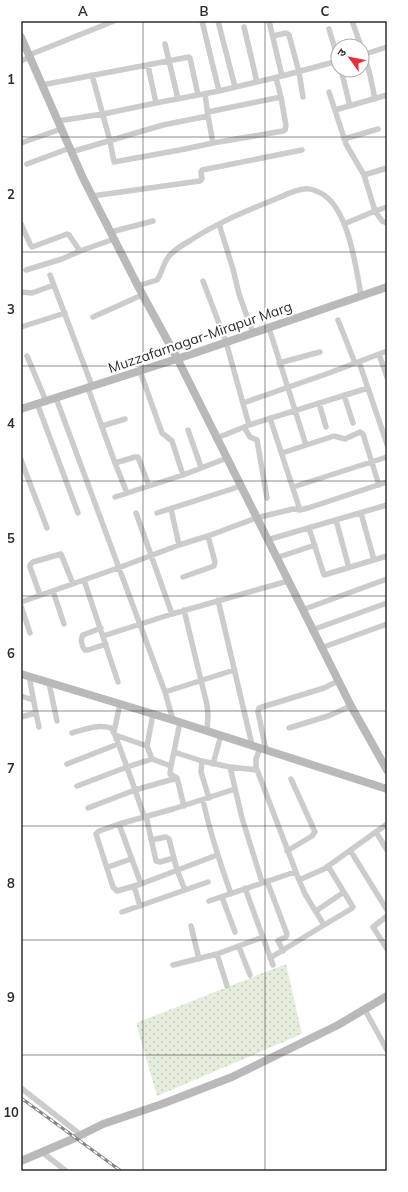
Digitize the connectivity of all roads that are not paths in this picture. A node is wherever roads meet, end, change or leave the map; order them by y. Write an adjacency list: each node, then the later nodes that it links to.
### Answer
1 (114, 21): 16 (street)
2 (202, 21): 30 (street)
3 (218, 21): 29 (street)
4 (269, 21): 8 (street)
5 (352, 21): 11 (street)
6 (244, 27): 27 (street)
7 (329, 29): 10 (street)
8 (273, 36): 21 (street); 23 (street)
9 (21, 37): 16 (main road)
10 (332, 38)
11 (359, 38)
12 (165, 44): 18 (street)
13 (386, 48): 14 (street); 15 (street)
14 (370, 52)
15 (387, 55)
16 (29, 56): 17 (street); 28 (main road)
17 (21, 61)
18 (170, 61): 20 (street); 32 (street); 36 (street)
19 (330, 62): 21 (street)
20 (148, 66): 22 (street); 38 (street)
21 (298, 72): 23 (street); 35 (street)
22 (92, 75): 28 (street); 41 (street)
23 (282, 76): 24 (street)
24 (276, 78): 27 (street); 34 (street)
25 (343, 78): 39 (street)
26 (369, 78): 37 (street)
27 (257, 82): 29 (street)
28 (42, 85): 43 (main road)
29 (235, 88): 30 (street)
30 (219, 91): 32 (street)
31 (328, 92): 40 (street)
32 (202, 95): 36 (street); 42 (street)
33 (387, 95): 37 (street)
34 (281, 97): 42 (street); 48 (street)
35 (303, 97)
36 (178, 99): 38 (street)
37 (375, 99): 39 (street)
38 (156, 103): 41 (street)
39 (350, 106): 40 (street)
40 (335, 110): 45 (street)
41 (103, 114): 43 (street); 46 (street)
42 (208, 114): 46 (street); 48 (street)
43 (60, 125): 47 (street); 49 (main road)
44 (378, 129): 45 (street)
45 (344, 139): 53 (street)
46 (110, 141): 48 (street); 49 (street)
47 (21, 143)
48 (213, 143)
49 (71, 150): 51 (street); 54 (main road)
50 (302, 150): 54 (street)
51 (27, 164)
52 (387, 168): 53 (street)
53 (364, 175): 56 (street)
54 (92, 196): 62 (main road)
55 (387, 207): 56 (street)
56 (375, 211): 60 (street); 61 (street)
57 (153, 221): 62 (street)
58 (21, 224): 63 (street)
59 (219, 224): 60 (street); 68 (street); 78 (street)
60 (344, 224): 72 (street)
61 (387, 224)
62 (112, 236): 63 (street); 68 (main road)
63 (80, 251): 64 (street)
64 (26, 270)
65 (50, 275): 67 (street)
66 (203, 281): 79 (street)
67 (54, 285): 70 (street); 73 (street)
68 (138, 286): 71 (main road)
69 (387, 287): 72 (main road, Muzzafarnagar-Mirapur Marg)
70 (21, 292)
71 (142, 295): 74 (street); 84 (main road)
72 (361, 295): 77 (main road, Muzzafarnagar-Mirapur Marg)
73 (65, 313): 76 (street); 89 (street)
74 (93, 317)
75 (338, 320): 86 (street)
76 (21, 328)
77 (269, 328): 78 (main road, Muzzafarnagar-Mirapur Marg); 85 (street)
78 (253, 333): 79 (main road, Muzzafarnagar-Mirapur Marg)
79 (226, 342): 84 (main road, Muzzafarnagar-Mirapur Marg); 95 (street)
80 (387, 351): 82 (street)
81 (320, 352): 85 (street)
82 (379, 354): 86 (street); 88 (street)
83 (27, 356): 94 (street)
84 (177, 358): 87 (main road, Muzzafarnagar-Mirapur Marg); 107 (main road)
85 (280, 363): 90 (street)
86 (357, 363): 90 (street); 91 (street)
87 (140, 371): 89 (main road, Muzzafarnagar-Mirapur Marg); 117 (street)
88 (387, 377)
89 (90, 387): 93 (main road, Muzzafarnagar-Mirapur Marg); 103 (street)
90 (287, 388): 95 (street); 99 (street)
91 (368, 388): 92 (street); 108 (street)
92 (344, 395): 97 (street); 102 (street)
93 (56, 398): 94 (main road, Muzzafarnagar-Mirapur Marg); 145 (street)
94 (46, 401): 96 (main road, Muzzafarnagar-Mirapur Marg)
95 (243, 402): 104 (street)
96 (37, 403): 98 (main road, Muzzafarnagar-Mirapur Marg); 129 (street)
97 (319, 403): 99 (street); 105 (street)
98 (21, 409)
99 (295, 410): 100 (street); 109 (street)
100 (270, 418): 104 (street); 110 (street)
101 (125, 419): 103 (street)
102 (353, 423)
103 (102, 426): 115 (street)
104 (247, 426): 107 (street); 125 (street)
105 (326, 427)
106 (188, 430): 116 (street)
107 (217, 438): 112 (main road)
108 (387, 444)
109 (306, 445): 110 (street); 114 (street)
110 (282, 453): 122 (street)
111 (387, 457): 114 (street)
112 (227, 458): 116 (street); 121 (main road)
113 (21, 460): 135 (street)
114 (372, 462): 119 (street); 122 (street)
115 (115, 463): 120 (street); 123 (street)
116 (201, 467): 117 (street)
117 (183, 475): 120 (street)
118 (387, 482): 119 (street)
119 (379, 485): 128 (street)
120 (150, 486): 123 (street)
121 (241, 486): 127 (street); 133 (main road)
122 (293, 487): 128 (street)
123 (127, 493): 124 (street)
124 (115, 497)
125 (267, 498)
126 (387, 507): 131 (street)
127 (171, 509): 132 (street); 139 (street)
128 (300, 510): 133 (street)
129 (78, 513)
130 (136, 513): 141 (street)
131 (362, 513): 134 (street); 144 (street)
132 (157, 514)
133 (256, 518): 137 (street); 138 (main road)
134 (336, 520): 136 (street); 146 (street)
135 (46, 528)
136 (310, 528): 138 (street); 140 (street)
137 (208, 536): 139 (street); 147 (street)
138 (267, 540): 143 (main road)
139 (179, 545): 141 (street)
140 (314, 545): 143 (street); 146 (street)
141 (152, 555): 145 (street); 159 (street)
142 (387, 556): 144 (street)
143 (276, 558): 150 (main road)
144 (374, 560): 146 (street)
145 (118, 568): 149 (street); 160 (street)
146 (349, 568)
147 (183, 576)
148 (387, 579): 158 (street)
149 (84, 580): 151 (street); 163 (street)
150 (288, 581): 154 (street); 158 (main road)
151 (73, 584): 152 (street); 153 (street)
152 (53, 591): 153 (street); 161 (street)
153 (40, 595): 155 (street)
154 (218, 600): 157 (street); 169 (street)
155 (21, 601): 165 (street)
156 (387, 603): 164 (street)
157 (184, 610): 159 (street); 171 (street)
158 (302, 610): 164 (main road)
159 (172, 614): 160 (street)
160 (139, 623): 166 (street); 175 (street)
161 (64, 624)
162 (387, 624): 168 (street)
163 (101, 628): 166 (street); 167 (street)
164 (312, 630): 168 (main road)
165 (30, 633)
166 (103, 636): 167 (street)
167 (106, 644): 173 (street)
168 (321, 648): 172 (main road)
169 (234, 670): 171 (street); 193 (street)
170 (25, 675): 174 (main road); 177 (street)
171 (200, 681): 175 (street); 187 (street)
172 (338, 681): 179 (main road); 193 (street)
173 (118, 682)
174 (49, 683): 178 (main road); 183 (street)
175 (165, 692): 184 (street)
176 (21, 696): 177 (street)
177 (33, 700): 180 (street)
178 (120, 704): 181 (main road); 189 (street)
179 (351, 706): 186 (street); 203 (main road)
180 (36, 713): 182 (street); 185 (street)
181 (153, 714): 184 (main road); 192 (street)
182 (21, 717)
183 (57, 721)
184 (176, 721): 187 (main road); 194 (street)
185 (39, 727)
186 (289, 728)
187 (207, 731): 190 (main road)
188 (72, 733): 189 (street)
189 (114, 734): 191 (street); 192 (street)
190 (221, 735): 193 (main road); 198 (street)
191 (118, 744): 197 (street); 200 (street)
192 (147, 746): 195 (street)
193 (259, 748): 202 (street); 208 (main road)
194 (174, 752): 196 (street); 199 (street)
195 (152, 759): 199 (street); 200 (street)
196 (202, 761): 198 (street); 210 (street)
197 (67, 764)
198 (213, 764): 201 (street)
199 (171, 766): 204 (street)
200 (127, 767): 206 (street); 209 (street)
201 (230, 767): 202 (street); 207 (street)
202 (257, 770): 221 (street)
203 (387, 770)
204 (177, 778): 209 (street); 212 (street)
205 (291, 779): 221 (street)
206 (77, 786)
207 (235, 789): 210 (street); 230 (street)
208 (387, 789)
209 (135, 790): 213 (street); 214 (street)
210 (209, 798): 211 (street)
211 (203, 800): 212 (street); 222 (street)
212 (184, 806): 214 (street)
213 (88, 808)
214 (145, 816): 215 (street); 218 (street)
215 (119, 824): 224 (street); 226 (street)
216 (387, 824): 217 (street)
217 (376, 832): 219 (street); 220 (street)
218 (151, 840): 223 (street); 223 (street)
219 (350, 850): 225 (street); 241 (street)
220 (387, 850)
221 (287, 851): 228 (street)
222 (217, 855): 227 (street); 237 (street)
223 (174, 858): 227 (street)
224 (131, 859): 226 (street); 232 (street)
225 (328, 866): 229 (street); 236 (street)
226 (108, 867): 233 (street)
227 (177, 870): 232 (street); 235 (street)
228 (295, 872): 229 (street); 230 (street)
229 (299, 880): 242 (street)
230 (265, 881): 234 (street); 251 (street)
231 (208, 882): 235 (street)
232 (141, 884): 233 (street)
233 (134, 886): 240 (street)
234 (244, 888): 237 (street); 248 (street)
235 (185, 890): 240 (street)
236 (344, 892): 242 (street); 245 (street)
237 (231, 894): 238 (street)
238 (222, 896): 239 (street); 247 (street)
239 (209, 901)
240 (140, 906): 243 (street)
241 (387, 910)
242 (316, 911): 245 (street)
243 (122, 912)
244 (387, 916): 250 (street)
245 (324, 925): 251 (street)
246 (191, 926): 253 (street)
247 (235, 932)
248 (263, 937): 249 (street); 254 (street)
249 (239, 947): 252 (street); 257 (street)
250 (387, 950)
251 (283, 951): 254 (street)
252 (218, 954): 253 (street); 258 (street)
253 (199, 958): 255 (street)
254 (270, 958): 256 (street)
255 (173, 965)
256 (273, 965)
257 (250, 975)
258 (227, 986)
259 (387, 996): 261 (main road)
260 (387, 1001): 261 (main road)
261 (366, 1012): 262 (street); 264 (main road)
262 (387, 1050)
263 (21, 1088): 264 (street)
264 (82, 1135): 265 (main road)
265 (42, 1152): 266 (main road); 267 (street)
266 (21, 1161)
267 (66, 1171)

